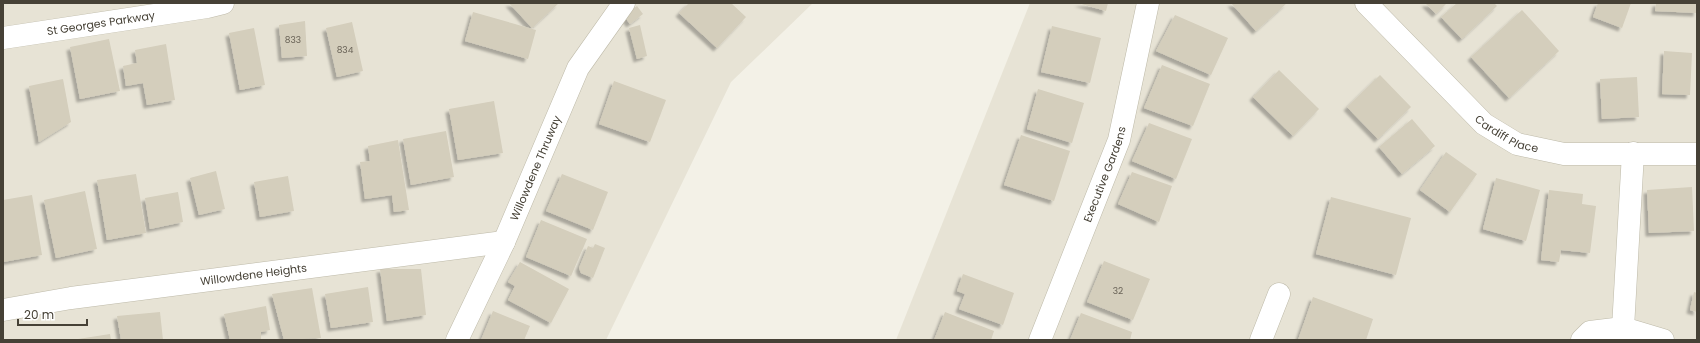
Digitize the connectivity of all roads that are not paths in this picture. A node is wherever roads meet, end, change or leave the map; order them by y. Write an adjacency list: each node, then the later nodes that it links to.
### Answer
1 (223, 3): 5 (street, St Georges Parkway)
2 (624, 3): 8 (street, Willowdene Thruway)
3 (1148, 3): 13 (street, Executive Gardens)
4 (1366, 3): 6 (street, Cardiff Place)
5 (3, 38)
6 (1633, 153): 7 (street, Cardiff Place); 11 (street)
7 (1697, 154)
8 (504, 242): 10 (street, Willowdene Heights); 12 (street, Willowdene Thruway)
9 (1279, 294): 14 (street)
10 (3, 310)
11 (1623, 328): 15 (street); 16 (street)
12 (457, 340)
13 (1040, 340)
14 (1261, 340)
15 (1582, 340)
16 (1663, 340)

